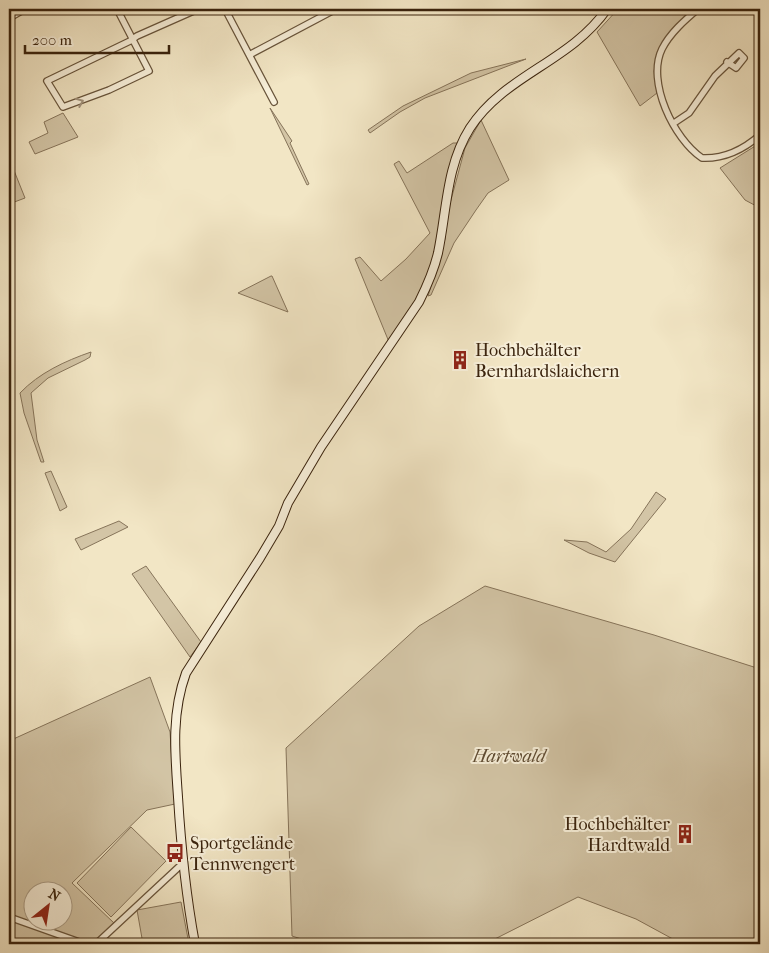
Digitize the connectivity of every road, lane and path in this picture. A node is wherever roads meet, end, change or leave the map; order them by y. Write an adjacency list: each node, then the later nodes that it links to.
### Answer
1 (25, 9): 8 (street)
2 (117, 9): 9 (street)
3 (198, 9): 9 (street)
4 (225, 9): 10 (street)
5 (336, 9): 10 (street)
6 (608, 9): 15 (main road)
7 (698, 9): 13 (street)
8 (9, 18)
9 (132, 39): 9 (street, one-way to 9)
10 (250, 54): 12 (street)
11 (727, 62): 13 (street)
12 (274, 102)
13 (674, 124): 14 (street)
14 (760, 135)
15 (182, 864): 18 (street); 19 (main road)
16 (9, 917): 17 (street)
17 (85, 944)
18 (96, 944)
19 (195, 944)

